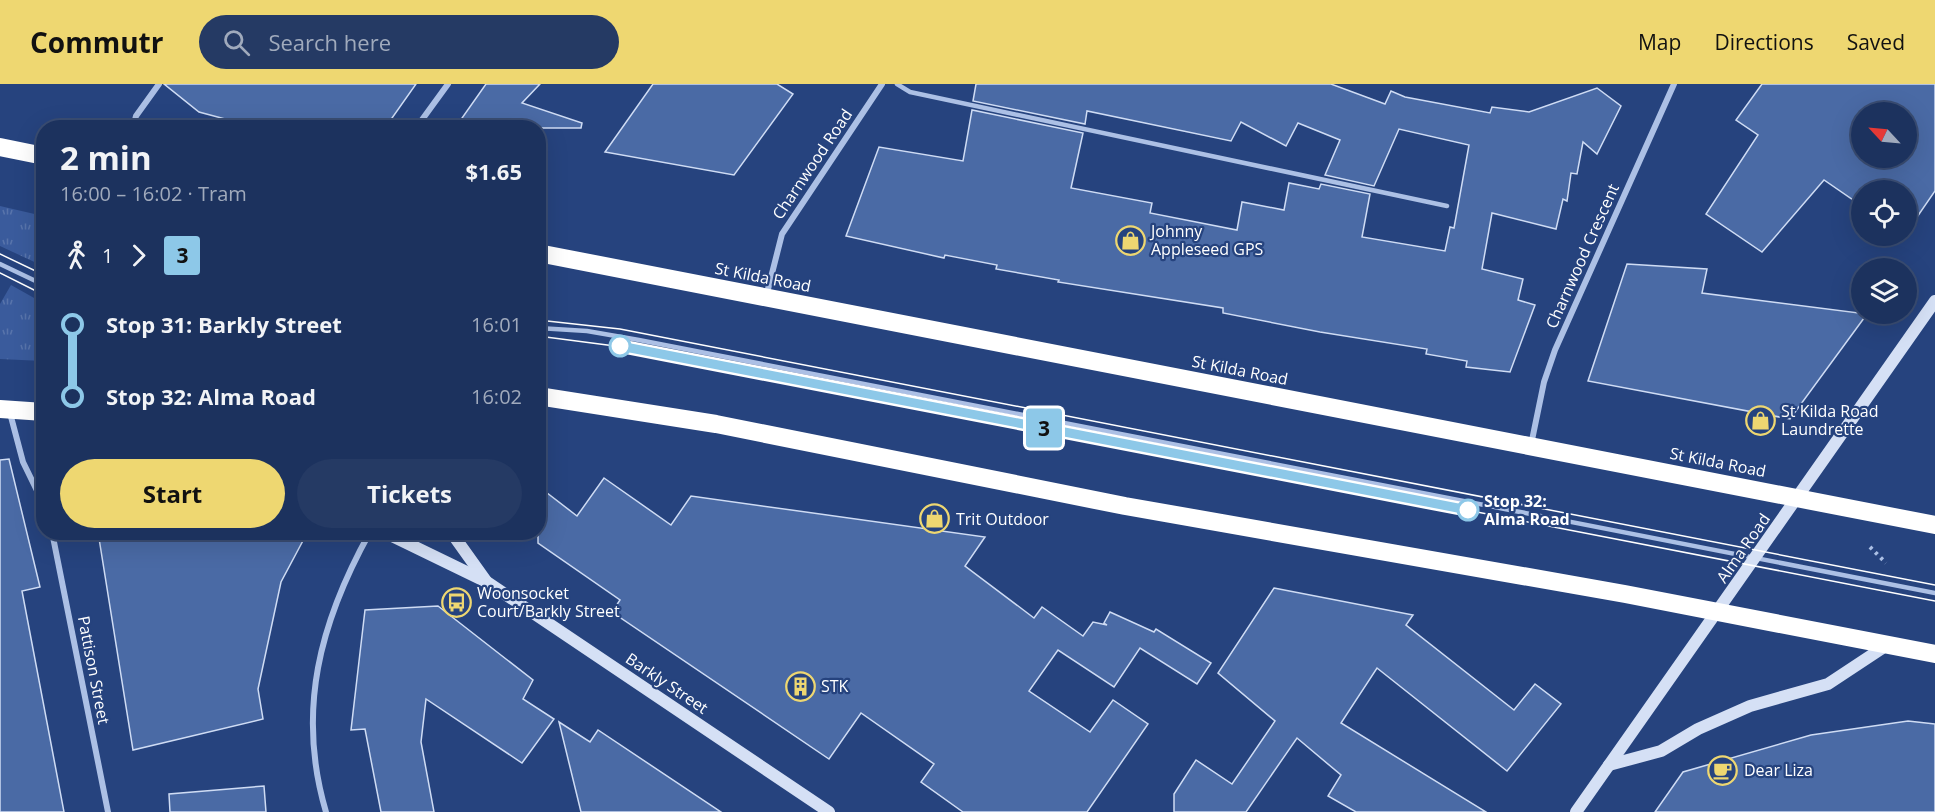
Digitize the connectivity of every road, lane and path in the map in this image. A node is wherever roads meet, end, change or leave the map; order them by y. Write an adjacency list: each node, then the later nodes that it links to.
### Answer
1 (159, 84): 6 (street)
2 (448, 84): 7 (street)
3 (882, 84): 14 (street, Charnwood Road)
4 (897, 84): 10 (lane)
5 (1674, 84): 20 (street, Charnwood Crescent)
6 (135, 120)
7 (422, 120)
8 (0, 147): 9 (highway)
9 (36, 154)
10 (1448, 206)
11 (546, 255): 14 (highway, St Kilda Road)
12 (0, 264): 13 (lane)
13 (36, 281)
14 (766, 297): 20 (highway, St Kilda Road)
15 (1935, 302): 22 (street, Alma Road)
16 (546, 328): 29 (lane)
17 (546, 397): 33 (highway)
18 (4, 409): 19 (highway); 21 (street)
19 (36, 411)
20 (1531, 445): 22 (highway, St Kilda Road)
21 (36, 489)
22 (1798, 498): 23 (highway, St Kilda Road); 29 (street, Alma Road)
23 (1935, 525)
24 (54, 540): 37 (street, Pattison Street)
25 (366, 540): 38 (street)
26 (400, 540): 31 (street, Barkly Street)
27 (457, 540): 31 (street, Barkly Street)
28 (1870, 548): 30 (path)
29 (1756, 558): 32 (lane); 33 (street, Alma Road)
30 (1883, 563)
31 (487, 582): 39 (street, Barkly Street)
32 (1935, 592)
33 (1716, 613): 34 (highway); 36 (street, Alma Road)
34 (1887, 645): 35 (highway); 36 (street)
35 (1935, 654)
36 (1609, 765): 40 (street, Alma Road)
37 (108, 812)
38 (326, 812)
39 (829, 812)
40 (1576, 812)

